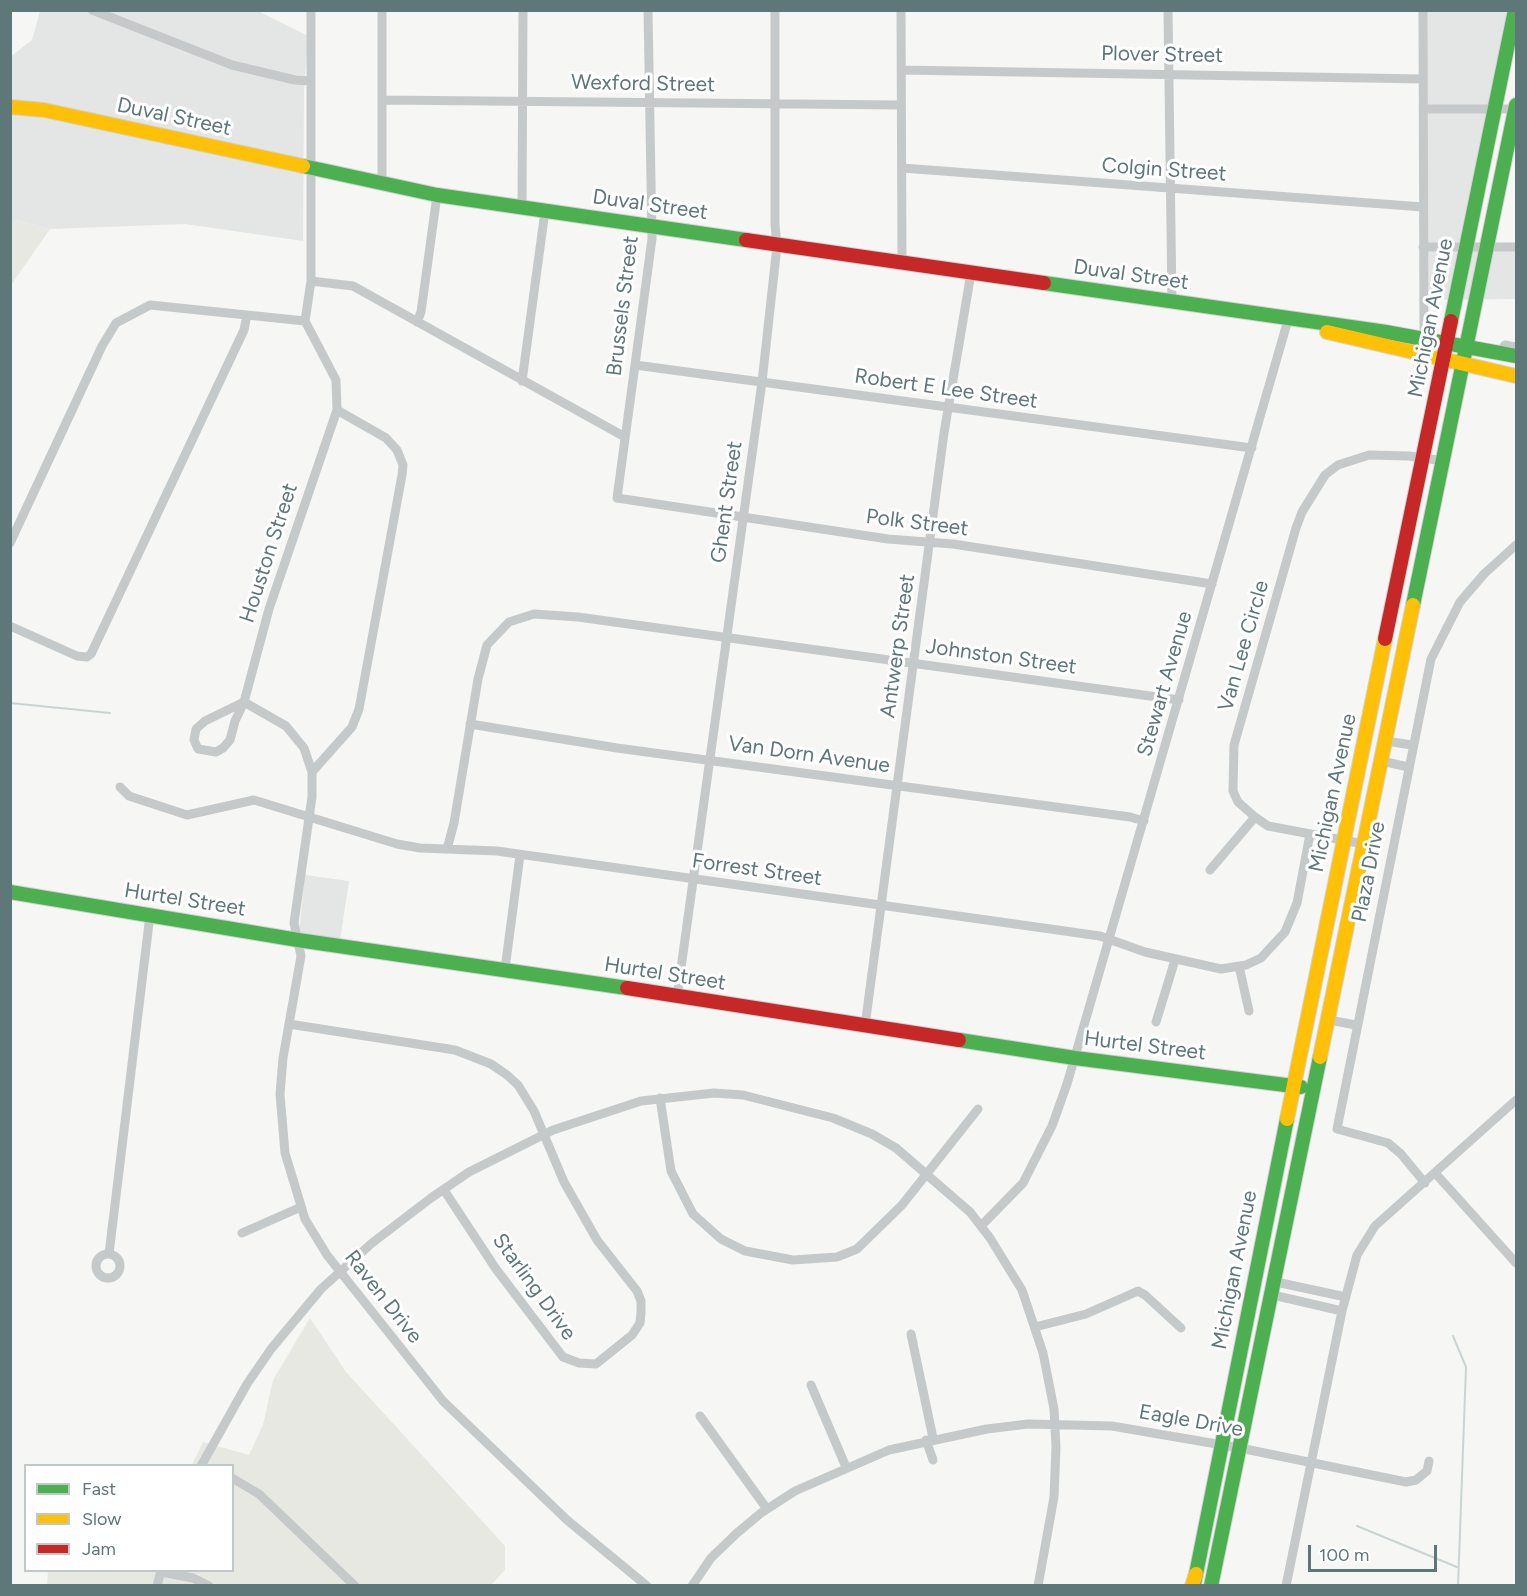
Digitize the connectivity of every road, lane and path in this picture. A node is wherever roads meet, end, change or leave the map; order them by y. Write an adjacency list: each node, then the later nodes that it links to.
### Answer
1 (92, 10): 14 (street)
2 (311, 10): 14 (street)
3 (382, 10): 15 (street)
4 (523, 10): 16 (street)
5 (648, 10): 17 (street, Brussels Street)
6 (775, 10): 18 (street, Ghent Street)
7 (901, 10): 11 (street)
8 (1168, 10): 12 (street)
9 (1423, 10): 13 (street)
10 (1515, 10): 23 (main road, Michigan Avenue)
11 (901, 70): 12 (street, Plover Street); 19 (street)
12 (1170, 73): 13 (street, Plover Street); 27 (street)
13 (1423, 79): 22 (street)
14 (310, 81): 25 (street)
15 (383, 100): 16 (street, Wexford Street); 26 (street)
16 (523, 101): 17 (street, Wexford Street); 32 (street)
17 (648, 102): 18 (street, Wexford Street); 34 (street, Brussels Street)
18 (775, 103): 19 (street, Wexford Street); 35 (street, Ghent Street)
19 (902, 105): 24 (street)
20 (10, 107): 25 (main road, Duval Street)
21 (1516, 108): 23 (street); 30 (main road, Michigan Avenue)
22 (1423, 109): 23 (street); 31 (street)
23 (1495, 109): 28 (main road, Michigan Avenue)
24 (902, 168): 27 (street, Colgin Street); 40 (street)
25 (311, 169): 26 (main road, Duval Street); 42 (street)
26 (382, 184): 29 (main road, Duval Street)
27 (1171, 188): 31 (street, Colgin Street); 43 (street)
28 (1478, 193): 30 (main road); 37 (main road, Michigan Avenue)
29 (437, 195): 32 (main road, Duval Street); 47 (street)
30 (1497, 199): 38 (main road, Michigan Avenue)
31 (1423, 207): 36 (street)
32 (522, 208): 33 (main road, Duval Street)
33 (545, 211): 34 (main road, Duval Street); 58 (street)
34 (650, 226): 35 (main road, Duval Street); 56 (street, Brussels Street)
35 (777, 246): 40 (main road, Duval Street); 59 (street, Ghent Street)
36 (1423, 247): 37 (street); 48 (street)
37 (1467, 247): 38 (street); 49 (main road, Michigan Avenue)
38 (1486, 247): 39 (street); 50 (main road, Michigan Avenue)
39 (1516, 248)
40 (902, 263): 41 (main road, Duval Street)
41 (971, 273): 43 (main road, Duval Street); 60 (street, Antwerp Street)
42 (311, 281): 46 (street); 47 (street)
43 (1172, 302): 45 (main road, Duval Street)
44 (247, 315): 46 (street); 68 (street); 72 (street)
45 (1288, 320): 48 (main road, Duval Street); 54 (main road, Duval Street); 63 (street, Stewart Avenue)
46 (304, 321): 61 (street, Houston Street)
47 (417, 322): 58 (street)
48 (1424, 339): 49 (main road, Duval Street)
49 (1447, 343): 50 (main road, Duval Street); 54 (main road, Michigan Avenue)
50 (1467, 347): 52 (main road, Duval Street); 55 (main road, Michigan Avenue)
51 (1516, 347): 52 (street)
52 (1499, 352): 53 (main road, Duval Street)
53 (1516, 356)
54 (1444, 360): 55 (main road, Duval Street); 64 (main road, Michigan Avenue)
55 (1464, 364): 57 (main road, Duval Street); 65 (main road, Michigan Avenue)
56 (635, 365): 59 (street, Robert E Lee Street); 62 (street, Brussels Street)
57 (1516, 376)
58 (522, 381): 62 (street)
59 (762, 382): 60 (street, Robert E Lee Street); 67 (street, Ghent Street)
60 (949, 407): 63 (street, Robert E Lee Street); 69 (street, Antwerp Street)
61 (337, 410): 76 (street, Houston Street); 83 (street)
62 (625, 437): 66 (street, Brussels Street)
63 (1252, 448): 71 (street, Stewart Avenue)
64 (1424, 458): 65 (street, Van Lee Circle); 87 (street, Van Lee Circle); 90 (main road, Michigan Avenue)
65 (1444, 461): 78 (main road, Michigan Avenue)
66 (618, 498): 67 (street, Polk Street)
67 (743, 518): 69 (street, Polk Street); 73 (street, Ghent Street)
68 (10, 543)
69 (932, 543): 71 (street, Polk Street); 74 (street, Antwerp Street)
70 (1516, 545): 79 (street, Plaza Drive)
71 (1212, 584): 75 (street, Stewart Avenue)
72 (10, 626)
73 (726, 638): 74 (street, Johnston Street); 77 (street, Johnston Street); 80 (street, Ghent Street)
74 (913, 664): 75 (street, Johnston Street); 84 (street, Antwerp Street)
75 (1179, 700): 88 (street, Stewart Avenue)
76 (243, 702): 76 (street, Houston Street); 83 (street)
77 (470, 724): 80 (street, Van Dorn Avenue); 92 (street, Johnston Street)
78 (1386, 741): 79 (street); 81 (main road, Michigan Avenue)
79 (1412, 745): 82 (street, Plaza Drive)
80 (710, 760): 84 (street, Van Dorn Avenue); 95 (street, Ghent Street)
81 (1382, 761): 82 (street); 91 (main road, Michigan Avenue)
82 (1408, 767): 109 (street, Plaza Drive)
83 (312, 772): 86 (street)
84 (898, 785): 88 (street, Van Dorn Avenue); 97 (street, Antwerp Street)
85 (120, 787): 86 (street, Forrest Street)
86 (309, 816): 92 (street, Forrest Street); 100 (street)
87 (1255, 817): 89 (street, Van Lee Circle); 94 (street)
88 (1143, 821): 99 (street, Stewart Avenue)
89 (1310, 834): 90 (street, Van Lee Circle); 102 (street, Forrest Street)
90 (1344, 840): 91 (street, Van Lee Circle); 112 (main road, Michigan Avenue)
91 (1364, 844): 106 (main road, Michigan Avenue)
92 (447, 849): 93 (street, Forrest Street)
93 (520, 855): 95 (street, Forrest Street); 103 (street)
94 (1210, 870)
95 (693, 879): 97 (street, Forrest Street); 104 (street, Ghent Street)
96 (10, 892): 98 (main road, Hurtel Street)
97 (882, 906): 99 (street, Forrest Street); 110 (street, Antwerp Street)
98 (150, 915): 100 (main road, Hurtel Street); 125 (street)
99 (1109, 939): 101 (street, Forrest Street); 111 (street, Stewart Avenue)
100 (298, 940): 103 (main road, Hurtel Street); 108 (street, Raven Drive)
101 (1175, 960): 102 (street, Forrest Street); 107 (street)
102 (1239, 966): 105 (street)
103 (506, 969): 104 (main road, Hurtel Street)
104 (677, 997): 110 (main road, Hurtel Street)
105 (1249, 1011)
106 (1329, 1020): 109 (street); 113 (main road, Michigan Avenue)
107 (1156, 1022)
108 (289, 1024): 117 (street); 122 (street, Raven Drive)
109 (1356, 1025): 120 (street, Plaza Drive)
110 (866, 1026): 111 (main road, Hurtel Street)
111 (1075, 1058): 112 (main road, Hurtel Street); 123 (street, Stewart Avenue)
112 (1294, 1086): 113 (main road, Hurtel Street); 138 (main road, Michigan Avenue)
113 (1315, 1089): 128 (main road, Michigan Avenue)
114 (660, 1098): 117 (street); 118 (street); 118 (street)
115 (1516, 1100): 119 (street)
116 (978, 1109): 118 (street)
117 (544, 1134): 121 (street); 121 (street, Starling Drive)
118 (928, 1174): 123 (street)
119 (1436, 1174): 120 (street); 126 (street)
120 (1425, 1183): 129 (street)
121 (444, 1190): 127 (street)
122 (301, 1207): 124 (street); 127 (street, Raven Drive)
123 (981, 1226): 131 (street)
124 (242, 1233)
125 (109, 1254)
126 (1516, 1263)
127 (340, 1272): 143 (street); 151 (street, Raven Drive)
128 (1274, 1288): 129 (street); 130 (street); 139 (main road, Michigan Avenue)
129 (1346, 1297): 130 (street)
130 (1342, 1311): 142 (street)
131 (1035, 1327): 132 (street); 136 (street)
132 (1181, 1328)
133 (911, 1334): 137 (street)
134 (811, 1384): 144 (street)
135 (700, 1416): 146 (street)
136 (1055, 1424): 137 (street, Eagle Drive); 138 (street, Eagle Drive); 153 (street)
137 (930, 1439): 140 (street); 144 (street, Eagle Drive)
138 (1223, 1445): 139 (street, Eagle Drive); 148 (main road, Michigan Avenue)
139 (1240, 1448): 142 (street, Eagle Drive); 154 (main road, Michigan Avenue)
140 (933, 1460)
141 (1429, 1461): 142 (street, Eagle Drive)
142 (1313, 1462): 155 (street)
143 (204, 1464)
144 (846, 1467): 146 (street, Eagle Drive)
145 (234, 1479): 150 (street)
146 (767, 1509): 152 (street, Eagle Drive)
147 (166, 1572): 149 (street)
148 (1194, 1582)
149 (209, 1586)
150 (355, 1586)
151 (647, 1586)
152 (692, 1586)
153 (1038, 1586)
154 (1211, 1586)
155 (1286, 1586)

